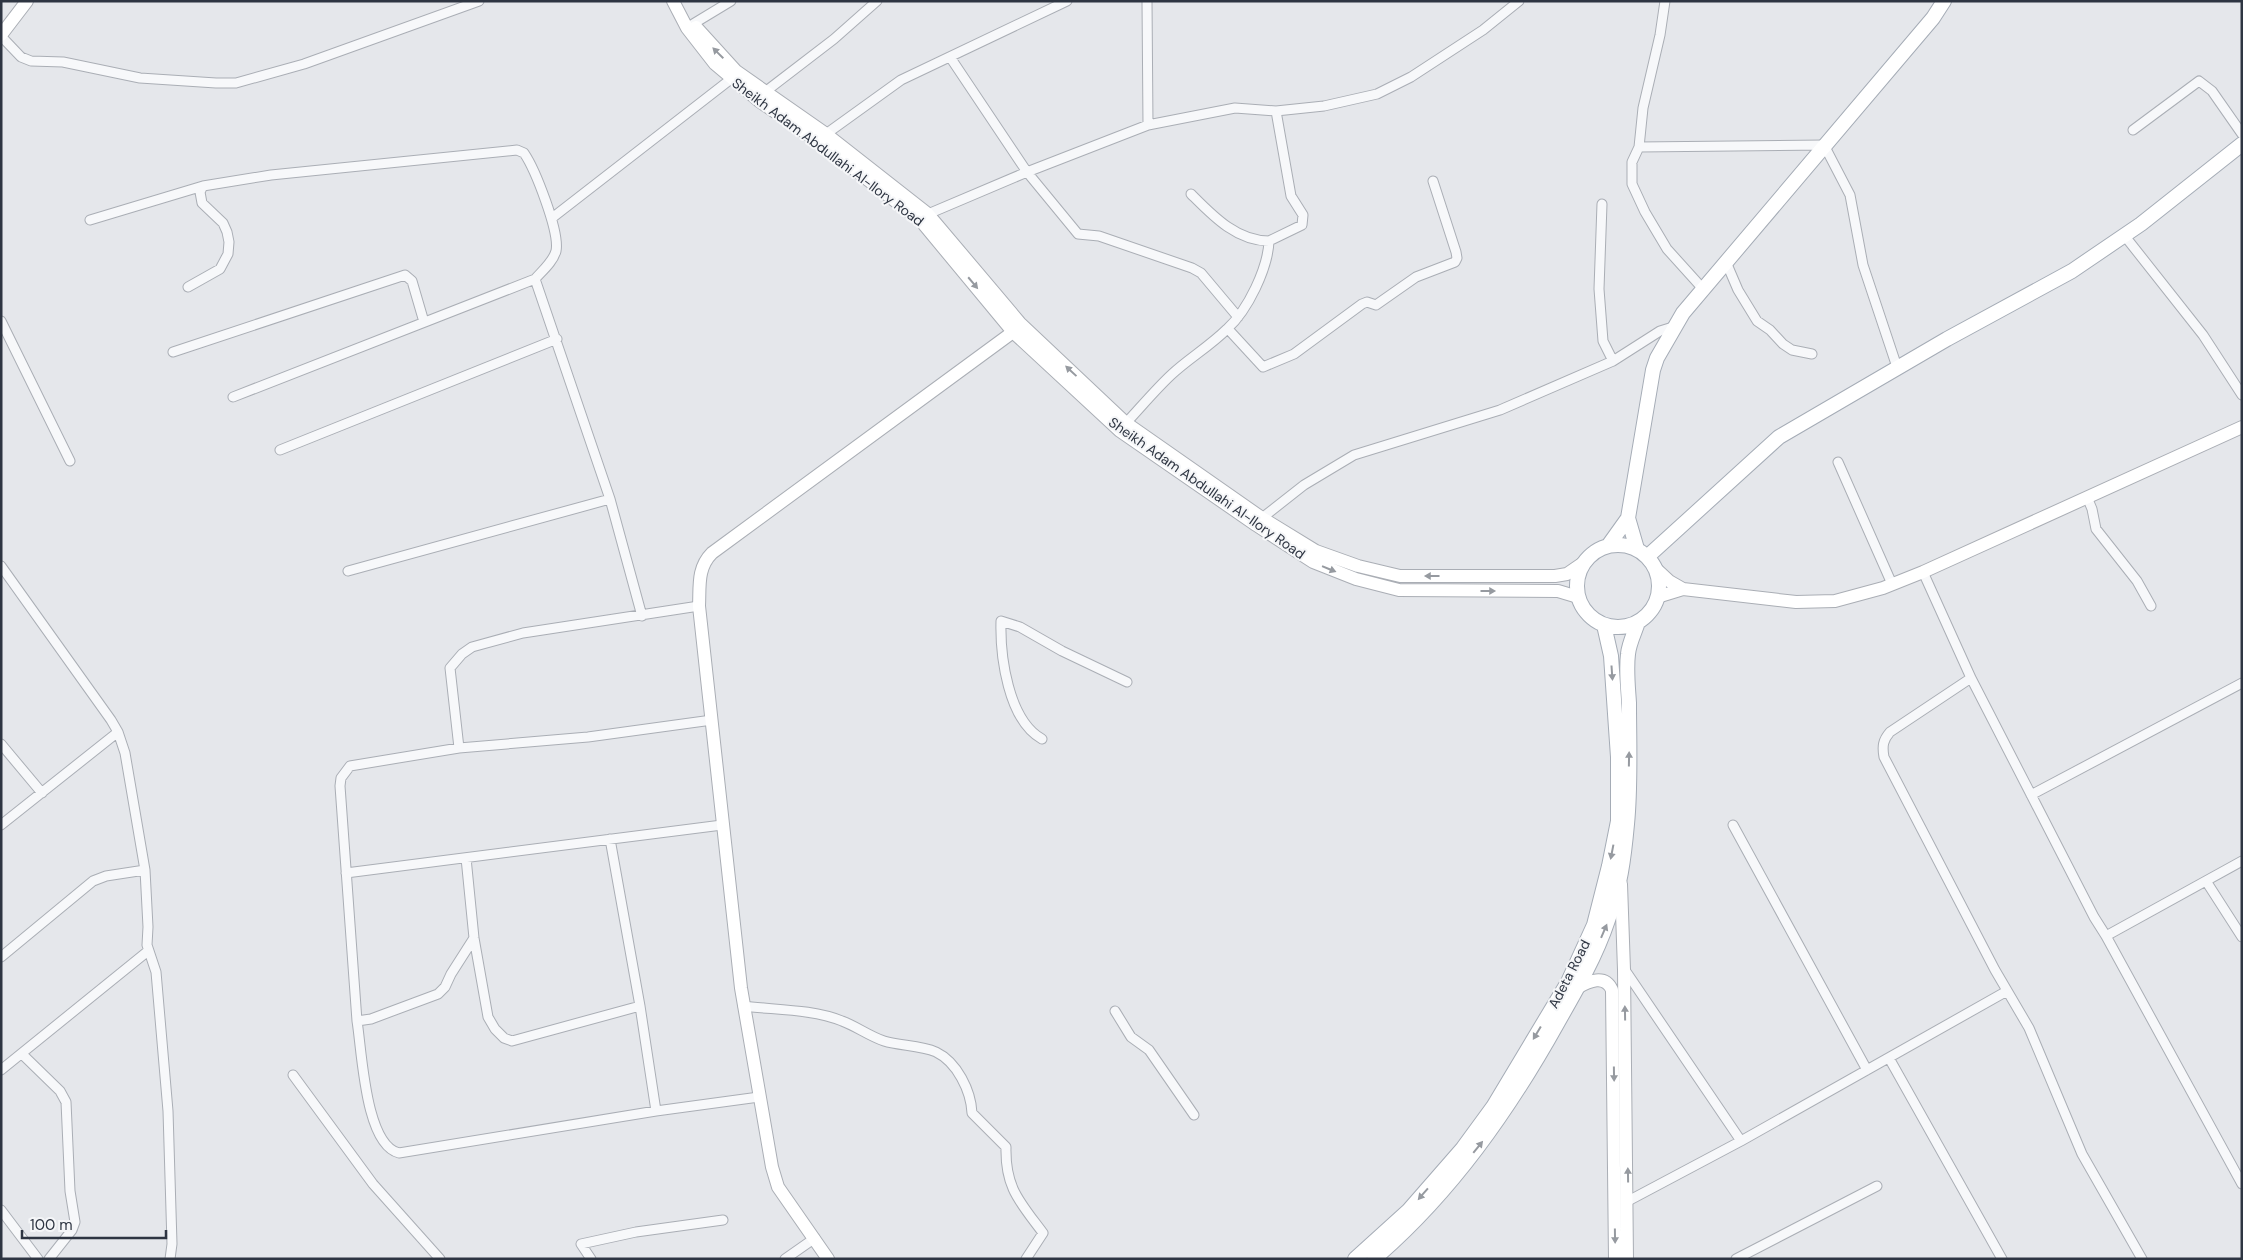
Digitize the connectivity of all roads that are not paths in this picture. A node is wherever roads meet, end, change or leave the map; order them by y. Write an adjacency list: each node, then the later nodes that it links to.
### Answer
1 (27, 1): 13 (street)
2 (479, 1): 13 (street)
3 (673, 1): 15 (street, Sheikh Adam Abdullahi Al-Ilory Road)
4 (681, 1): 12 (street, Sheikh Adam Abdullahi Al-Ilory Road)
5 (731, 1): 12 (street)
6 (877, 1): 16 (street)
7 (1067, 1): 14 (street)
8 (1147, 1): 18 (street)
9 (1519, 1): 17 (street)
10 (1665, 1): 24 (street)
11 (1944, 1): 23 (main road)
12 (693, 24): 16 (street, Sheikh Adam Abdullahi Al-Ilory Road, one-way to 12)
13 (1, 36)
14 (950, 57): 20 (street); 26 (street)
15 (730, 79): 25 (street, Sheikh Adam Abdullahi Al-Ilory Road); 32 (street)
16 (765, 92): 20 (street, Sheikh Adam Abdullahi Al-Ilory Road)
17 (1276, 111): 18 (street); 35 (street)
18 (1148, 125): 26 (street)
19 (2133, 130): 21 (street)
20 (826, 134): 25 (street, Sheikh Adam Abdullahi Al-Ilory Road)
21 (2242, 134)
22 (2242, 144): 34 (main road)
23 (1824, 145): 24 (street); 36 (main road); 50 (street)
24 (1639, 146): 39 (street)
25 (847, 157): 31 (street, Sheikh Adam Abdullahi Al-Ilory Road); 45 (street, Sheikh Adam Abdullahi Al-Ilory Road, one-way to 45)
26 (1027, 172): 31 (street); 40 (street)
27 (1433, 181): 44 (street)
28 (203, 186): 32 (street); 33 (street); 38 (street)
29 (1191, 194): 35 (street)
30 (1602, 204): 49 (street)
31 (928, 214): 53 (street, Sheikh Adam Abdullahi Al-Ilory Road, one-way to 31)
32 (552, 218): 37 (street)
33 (90, 220)
34 (2124, 235): 50 (main road); 51 (street)
35 (1268, 241): 40 (street)
36 (1726, 262): 39 (main road); 48 (street)
37 (535, 278): 42 (street); 46 (street)
38 (188, 287)
39 (1704, 290): 43 (main road)
40 (1238, 317): 44 (street)
41 (1, 321): 56 (street)
42 (424, 322): 47 (street); 52 (street)
43 (1676, 326): 49 (street); 61 (main road)
44 (1228, 328): 53 (street)
45 (1013, 332): 62 (street, Sheikh Adam Abdullahi Al-Ilory Road); 73 (street)
46 (557, 339): 55 (street); 59 (street)
47 (174, 352)
48 (1812, 354)
49 (1613, 361): 60 (street)
50 (1897, 367): 64 (main road)
51 (2242, 395)
52 (233, 397)
53 (1126, 423): 60 (street, Sheikh Adam Abdullahi Al-Ilory Road)
54 (2242, 427): 58 (street)
55 (280, 450)
56 (70, 460)
57 (1838, 462): 69 (street)
58 (2087, 497): 68 (street); 74 (street)
59 (610, 499): 66 (street); 75 (street)
60 (1262, 518): 62 (street, Sheikh Adam Abdullahi Al-Ilory Road)
61 (1628, 518): 63 (main road); 64 (main road)
62 (1280, 535): 65 (street, Sheikh Adam Abdullahi Al-Ilory Road, one-way to 62); 72 (street, Sheikh Adam Abdullahi Al-Ilory Road, one-way to 72)
63 (1608, 546): 64 (main road); 65 (main road)
64 (1646, 558): 70 (street); 71 (main road)
65 (1583, 563): 72 (main road)
66 (348, 570)
67 (3, 571): 82 (street)
68 (1923, 572): 69 (street); 78 (street)
69 (1892, 584): 70 (street)
70 (1683, 589): 71 (street)
71 (1657, 597): 76 (main road)
72 (1578, 598): 77 (main road)
73 (699, 606): 75 (street); 81 (street)
74 (2151, 606)
75 (642, 616): 85 (street)
76 (1638, 622): 77 (main road); 96 (main road, Adeta Road, one-way to 76)
77 (1604, 625): 119 (main road, Adeta Road, one-way to 119)
78 (1971, 678): 87 (street); 105 (street)
79 (1127, 682): 83 (street)
80 (2242, 683): 87 (street)
81 (712, 720): 85 (street); 90 (street)
82 (118, 732): 86 (street); 94 (street)
83 (1042, 739)
84 (1, 744): 86 (street)
85 (459, 748): 95 (street)
86 (42, 793): 89 (street)
87 (2031, 794): 98 (street)
88 (1733, 824): 113 (street)
89 (1, 825)
90 (722, 825): 91 (street); 107 (street)
91 (610, 839): 92 (street); 106 (street)
92 (466, 858): 95 (street); 100 (street)
93 (2242, 860): 97 (street)
94 (145, 870): 101 (street); 102 (street)
95 (346, 873): 109 (street)
96 (1621, 878): 103 (street); 104 (main road, Adeta Road, one-way to 96)
97 (2206, 881): 98 (street); 99 (street)
98 (2106, 936): 120 (street)
99 (2242, 937)
100 (474, 938): 106 (street); 109 (street)
101 (148, 951): 110 (street); 128 (street)
102 (1, 957)
103 (1624, 970): 118 (street); 122 (street, one-way to 103)
104 (1577, 988): 119 (main road, Adeta Road, one-way to 104); 136 (street, one-way to 136)
105 (2007, 991): 111 (street); 140 (street)
106 (640, 1006): 116 (street)
107 (744, 1006): 115 (street); 133 (street)
108 (1115, 1011): 117 (street)
109 (357, 1021): 116 (street)
110 (22, 1054): 112 (street); 127 (street)
111 (1888, 1058): 113 (street); 139 (street)
112 (1, 1070)
113 (1867, 1070): 118 (street)
114 (293, 1076): 129 (street)
115 (759, 1097): 116 (street); 125 (street)
116 (656, 1111)
117 (1194, 1114)
118 (1741, 1141): 122 (street)
119 (1448, 1175): 134 (main road, Adeta Road, one-way to 134); 135 (main road, Adeta Road)
120 (2242, 1184)
121 (1877, 1186): 138 (street)
122 (1628, 1201): 137 (street)
123 (2, 1212): 126 (street)
124 (723, 1220): 130 (street)
125 (814, 1238): 131 (street); 132 (street)
126 (37, 1258)
127 (49, 1259)
128 (170, 1259)
129 (440, 1259)
130 (591, 1259)
131 (785, 1259)
132 (828, 1259)
133 (1026, 1259)
134 (1356, 1259)
135 (1374, 1259)
136 (1616, 1259)
137 (1627, 1259)
138 (1736, 1259)
139 (2002, 1259)
140 (2142, 1259)

